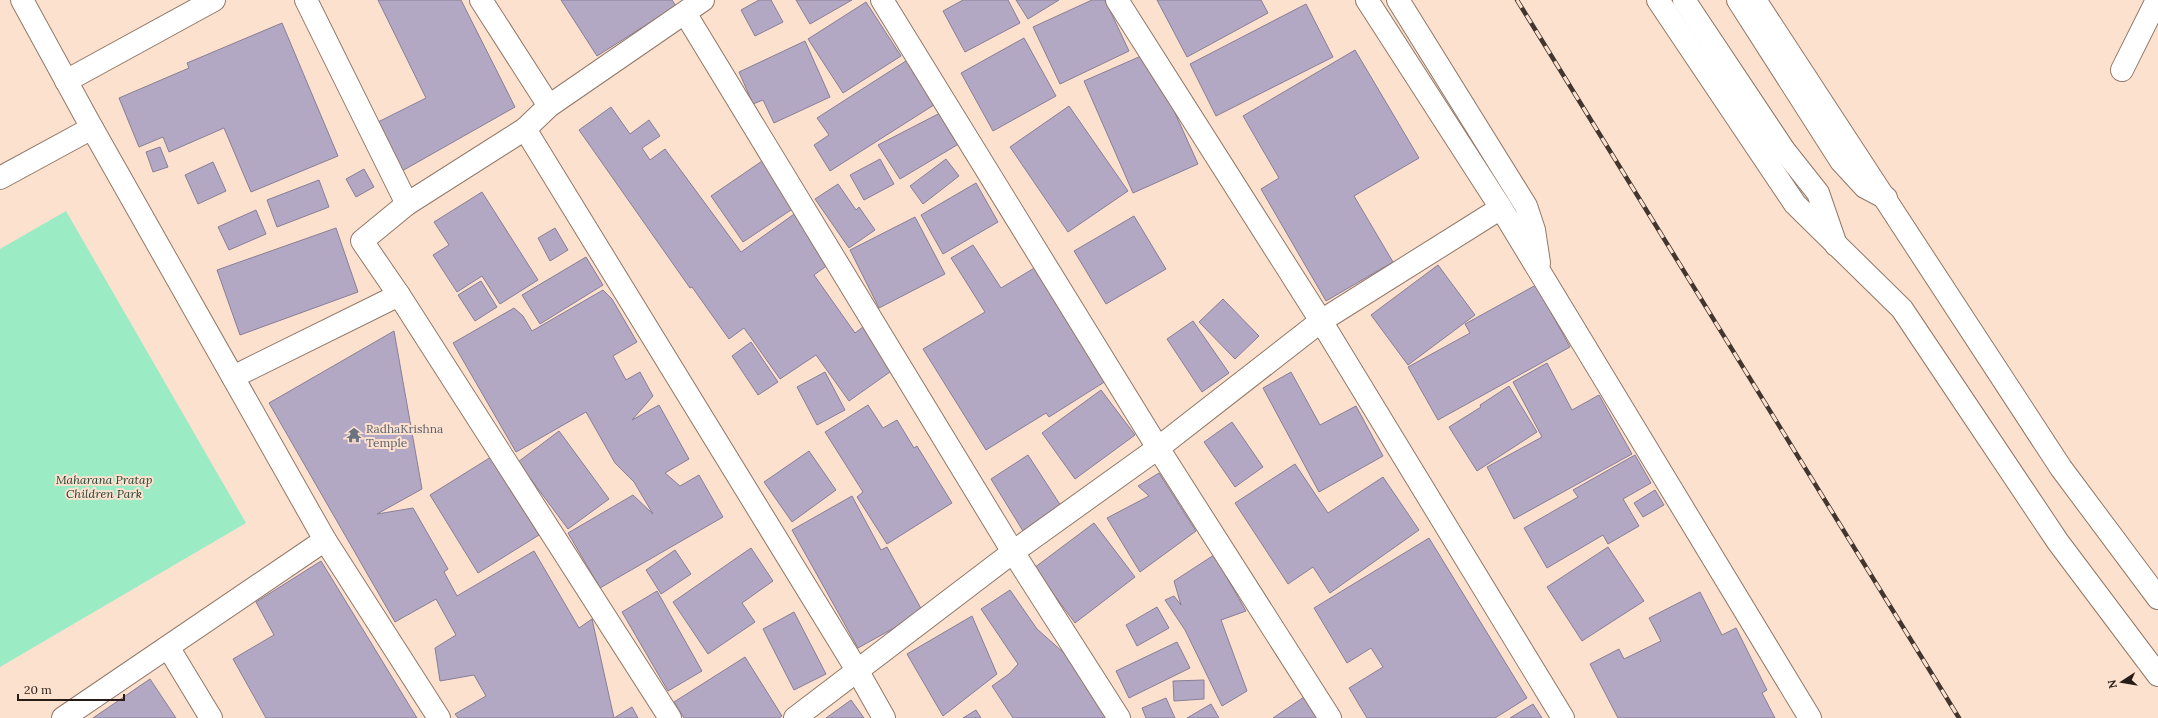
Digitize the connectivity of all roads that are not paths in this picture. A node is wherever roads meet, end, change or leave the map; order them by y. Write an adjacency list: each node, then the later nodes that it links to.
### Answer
1 (22, 0): 17 (street)
2 (214, 0): 17 (street)
3 (306, 0): 23 (street)
4 (481, 0): 18 (street)
5 (703, 0): 15 (street)
6 (882, 0): 30 (street)
7 (1117, 0): 28 (street)
8 (1367, 0): 24 (street)
9 (1398, 0): 26 (street)
10 (1658, 0): 25 (street)
11 (1684, 0): 25 (street)
12 (1738, 0): 22 (street)
13 (1755, 0): 22 (street)
14 (2156, 0): 16 (street)
15 (685, 13): 18 (street); 32 (street)
16 (2122, 70)
17 (66, 81): 19 (street)
18 (549, 106): 20 (street)
19 (92, 128): 21 (street); 29 (street)
20 (525, 129): 23 (street); 35 (street)
21 (0, 178)
22 (1886, 198): 33 (street)
23 (407, 204): 27 (street)
24 (1501, 208): 26 (street); 28 (street)
25 (1836, 245): 36 (street)
26 (1542, 276): 46 (street)
27 (399, 295): 29 (street); 40 (street)
28 (1321, 321): 30 (street); 45 (street)
29 (233, 377): 31 (street)
30 (1158, 448): 32 (street); 44 (street)
31 (326, 540): 34 (street); 39 (street)
32 (1013, 552): 35 (street); 43 (street)
33 (2158, 598)
34 (168, 647): 37 (street); 38 (street)
35 (857, 670): 41 (street); 42 (street)
36 (2158, 675)
37 (63, 718)
38 (211, 718)
39 (439, 718)
40 (670, 718)
41 (795, 718)
42 (884, 718)
43 (1119, 718)
44 (1330, 718)
45 (1564, 718)
46 (1810, 718)

